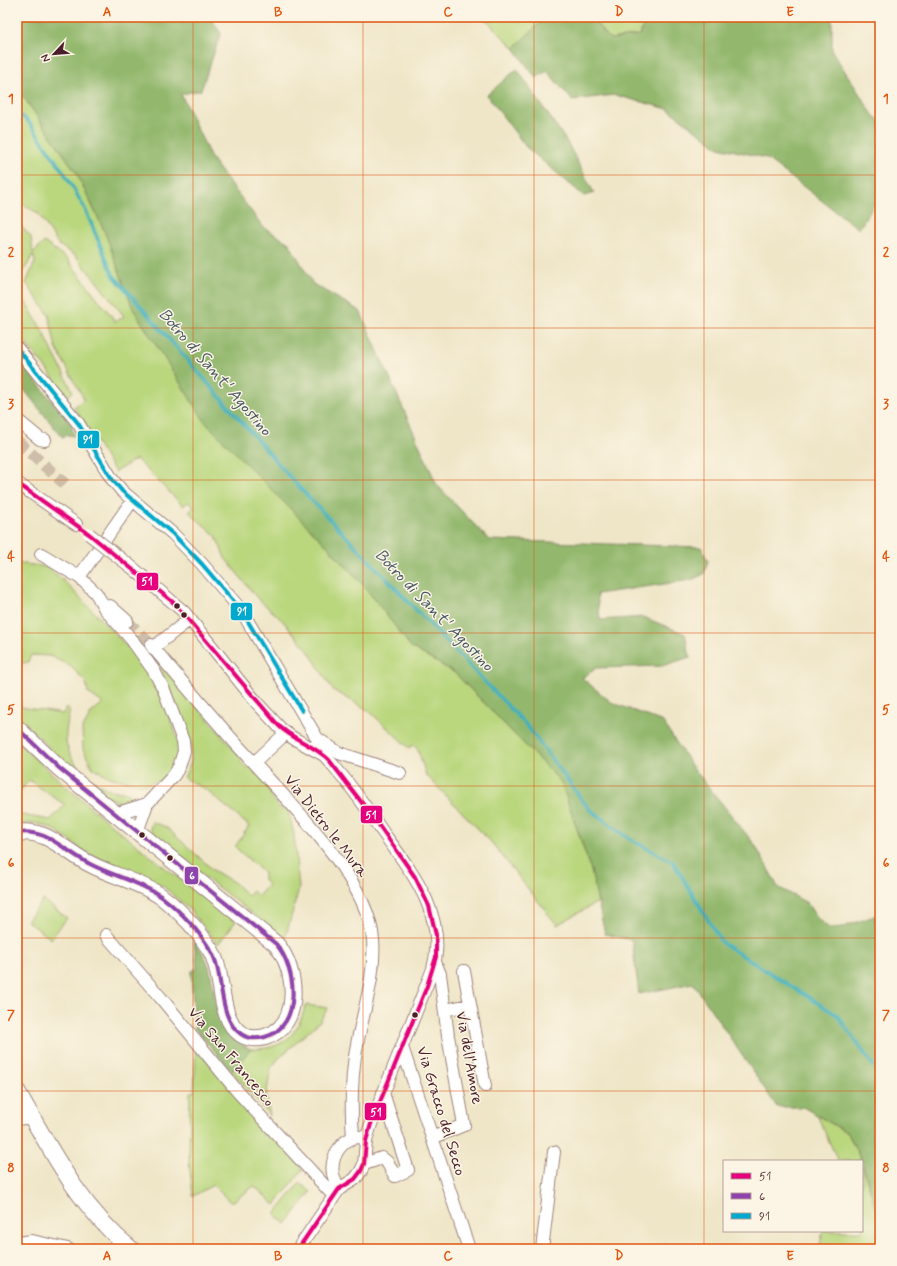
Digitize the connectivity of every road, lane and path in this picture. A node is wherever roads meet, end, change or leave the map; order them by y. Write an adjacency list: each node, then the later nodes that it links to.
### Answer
1 (17, 348): 5 (street)
2 (17, 420): 3 (street)
3 (45, 440)
4 (17, 483): 6 (street)
5 (132, 501): 9 (street); 15 (street)
6 (76, 524)
7 (89, 534): 11 (street, bridge)
8 (41, 554): 9 (street)
9 (79, 577): 10 (street)
10 (96, 593): 12 (street); 19 (street)
11 (190, 619): 14 (street); 17 (street, Via Dietro le Mura)
12 (127, 621)
13 (17, 728): 20 (main road)
14 (286, 733): 16 (street); 17 (street)
15 (317, 738): 16 (street); 18 (street)
16 (324, 755): 24 (street, Via Gracco del Secco)
17 (254, 763): 33 (street, Via Dietro le Mura)
18 (400, 773)
19 (147, 804): 20 (street); 22 (street)
20 (115, 814): 22 (main road)
21 (17, 832): 22 (main road)
22 (137, 832)
23 (106, 935): 38 (street, Via San Francesco)
24 (435, 962): 27 (street, Via dell'Amore); 28 (street, Via Gracco del Secco)
25 (464, 971): 26 (street)
26 (469, 1005): 27 (street); 29 (street)
27 (445, 1010): 34 (street, Via dell'Amore)
28 (402, 1047): 31 (street); 34 (street, Via Gracco del Secco)
29 (485, 1086)
30 (17, 1092): 32 (main road)
31 (383, 1093): 35 (street); 37 (street)
32 (24, 1118): 41 (main road)
33 (353, 1138): 35 (street); 38 (street)
34 (432, 1138): 43 (street, Via Gracco del Secco)
35 (366, 1141): 37 (street)
36 (554, 1152): 44 (street)
37 (364, 1164): 38 (street)
38 (337, 1193): 42 (street)
39 (17, 1243): 40 (street)
40 (68, 1249)
41 (131, 1249)
42 (298, 1249)
43 (469, 1249)
44 (542, 1249)

